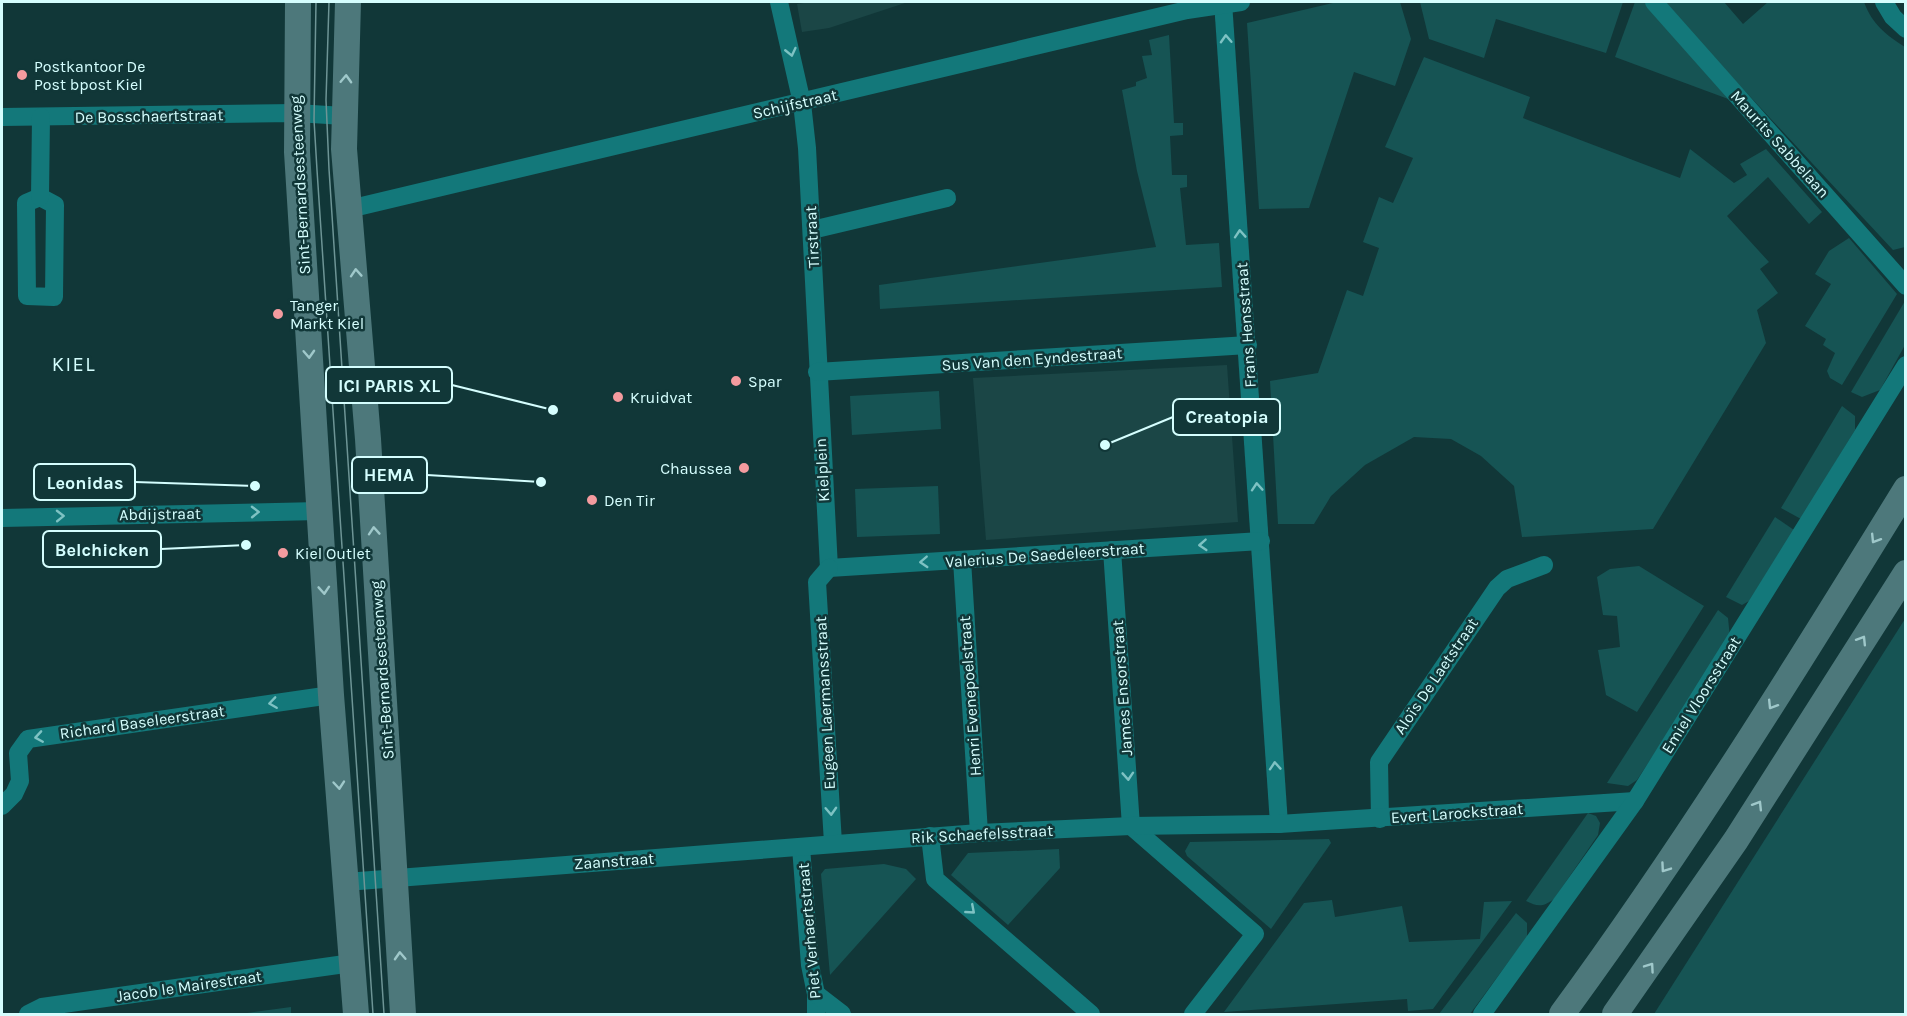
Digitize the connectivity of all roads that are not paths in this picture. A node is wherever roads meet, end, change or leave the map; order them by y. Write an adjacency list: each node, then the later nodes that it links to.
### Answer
1 (298, 2): 9 (street, Sint-Bernardsesteenweg)
2 (348, 2): 10 (street, Sint-Bernardsesteenweg, one-way to 2)
3 (779, 2): 8 (street, Tirstraat, one-way to 8)
4 (1654, 2): 17 (street, Maurits Sabbelaan)
5 (1884, 2): 7 (street)
6 (1229, 3): 8 (street, Schijfstraat); 18 (street, Frans Hensstraat, one-way to 6)
7 (1905, 29)
8 (802, 103): 15 (street, Schijfstraat); 16 (street, Tirstraat)
9 (296, 112): 10 (street, De Bosschaertstraat); 12 (street, De Bosschaertstraat); 22 (street, Sint-Bernardsesteenweg, one-way to 22)
10 (344, 116): 15 (street, Sint-Bernardsesteenweg)
11 (2, 117): 12 (street, De Bosschaertstraat)
12 (41, 117): 13 (street)
13 (40, 197): 13 (street)
14 (947, 198): 16 (street)
15 (349, 209): 40 (street, Sint-Bernardsesteenweg, one-way to 15)
16 (812, 230): 20 (street, Tirstraat)
17 (1905, 286)
18 (1248, 345): 20 (street, Sus Van den Eyndestraat); 24 (street, Frans Hensstraat, one-way to 18)
19 (1905, 365): 31 (street, Emiel Vloorsstraat)
20 (817, 372): 28 (street, Kielplein)
21 (1905, 489): 52 (street, one-way to 52)
22 (319, 511): 23 (street, Abdijstraat, one-way to 22); 30 (street, Sint-Bernardsesteenweg, one-way to 30)
23 (2, 518)
24 (1261, 541): 25 (street, Valerius De Saedeleerstraat, one-way to 25); 34 (street, Frans Hensstraat, one-way to 24)
25 (1112, 550): 26 (street, Valerius De Saedeleerstraat); 35 (street, James Ensorstraat, one-way to 35)
26 (962, 560): 28 (street, Valerius De Saedeleerstraat, one-way to 28); 36 (street, Henri Evenepoelstraat)
27 (1544, 565): 33 (street, Aloïs De Laetstraat)
28 (828, 568): 38 (street, Eugeen Laermansstraat, one-way to 38)
29 (1905, 573): 53 (street, one-way to 29)
30 (331, 695): 32 (street, Richard Baseleerstraat, one-way to 32); 41 (street, Sint-Bernardsesteenweg, one-way to 41)
31 (1635, 801): 33 (street, Evert Larockstraat); 51 (street, Emiel Vloorsstraat)
32 (2, 806)
33 (1380, 819): 34 (street, Evert Larockstraat)
34 (1279, 824): 35 (street, Rik Schaefelsstraat)
35 (1131, 826): 36 (street, Rik Schaefelsstraat); 50 (street)
36 (979, 833): 37 (street, Rik Schaefelsstraat)
37 (930, 836): 38 (street, Rik Schaefelsstraat); 49 (street, one-way to 49)
38 (833, 843): 39 (street, Zaanstraat)
39 (801, 847): 40 (street, Zaanstraat); 43 (street, Piet Verhaertstraat)
40 (395, 877): 41 (street, Zaanstraat); 46 (street, Sint-Bernardsesteenweg, one-way to 40)
41 (346, 882): 42 (street, Sint-Bernardsesteenweg)
42 (352, 963): 44 (street, Jacob le Mairestraat); 45 (street, Sint-Bernardsesteenweg)
43 (816, 994): 47 (street, Piet Verhaertstraat); 48 (street)
44 (28, 1014)
45 (356, 1014)
46 (403, 1014)
47 (816, 1014)
48 (842, 1014)
49 (1091, 1014)
50 (1194, 1014)
51 (1482, 1014)
52 (1562, 1014)
53 (1615, 1014)

